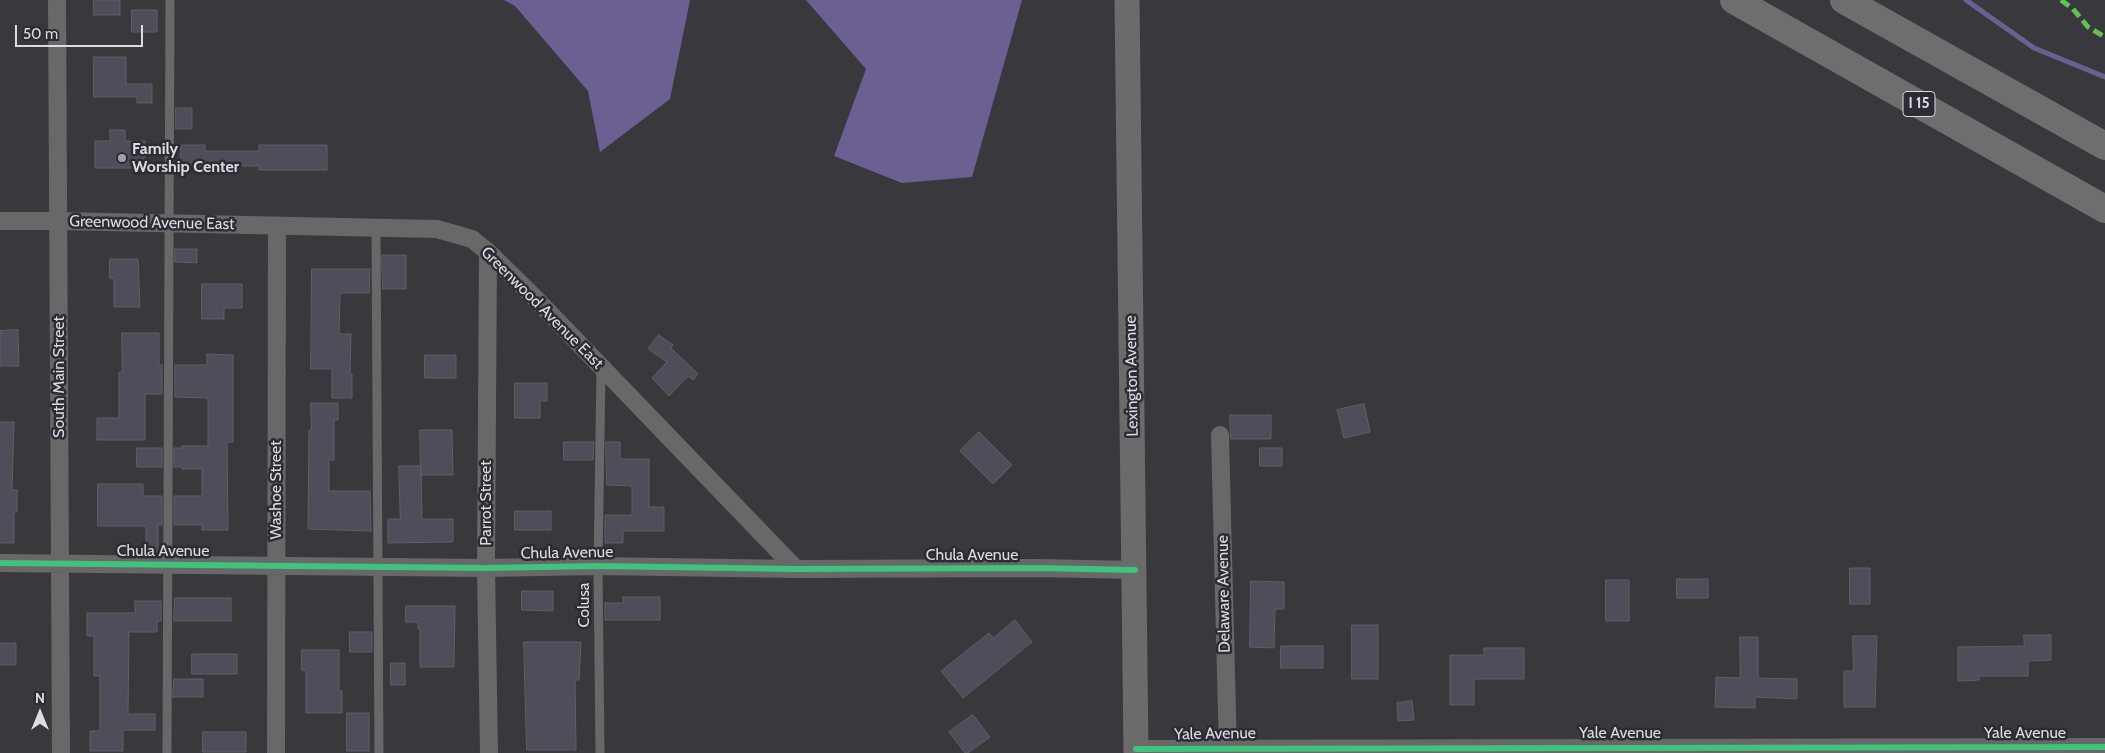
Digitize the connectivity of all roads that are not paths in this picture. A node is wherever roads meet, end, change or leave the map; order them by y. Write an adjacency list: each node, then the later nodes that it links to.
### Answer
1 (57, 0): 9 (street, South Main Street)
2 (170, 0): 10 (lane)
3 (1127, 0): 24 (street, Lexington Avenue)
4 (1734, 0): 7 (highway, I 15)
5 (1844, 0): 6 (highway)
6 (2105, 146)
7 (2105, 209)
8 (0, 221): 9 (street, Greenwood Avenue East)
9 (58, 221): 10 (street, Greenwood Avenue East); 17 (street, South Main Street)
10 (169, 223): 11 (street, Greenwood Avenue East); 18 (lane)
11 (277, 226): 12 (street, Greenwood Avenue East); 19 (street, Washoe Street)
12 (376, 228): 13 (street, Greenwood Avenue East); 21 (lane)
13 (488, 252): 14 (street, Greenwood Avenue East); 22 (street, Parrot Street)
14 (602, 367): 20 (lane, Colusa); 23 (street, Greenwood Avenue East)
15 (1220, 435): 26 (street, Delaware Avenue)
16 (0, 563): 17 (street, Chula Avenue)
17 (59, 564): 18 (street, Chula Avenue); 28 (street, South Main Street)
18 (167, 564): 19 (street, Chula Avenue); 29 (lane)
19 (275, 565): 21 (street, Chula Avenue); 30 (street, Washoe Street)
20 (598, 566): 22 (street, Chula Avenue); 23 (street, Chula Avenue); 33 (lane, Colusa)
21 (380, 567): 22 (street, Chula Avenue); 31 (lane)
22 (486, 568): 32 (street, Parrot Street)
23 (796, 569): 24 (street, Chula Avenue)
24 (1135, 570): 27 (street, Lexington Avenue)
25 (2105, 747): 26 (street, Yale Avenue)
26 (1228, 750): 27 (street, Yale Avenue)
27 (1136, 751)
28 (61, 753)
29 (167, 753)
30 (276, 753)
31 (379, 753)
32 (489, 753)
33 (600, 753)

